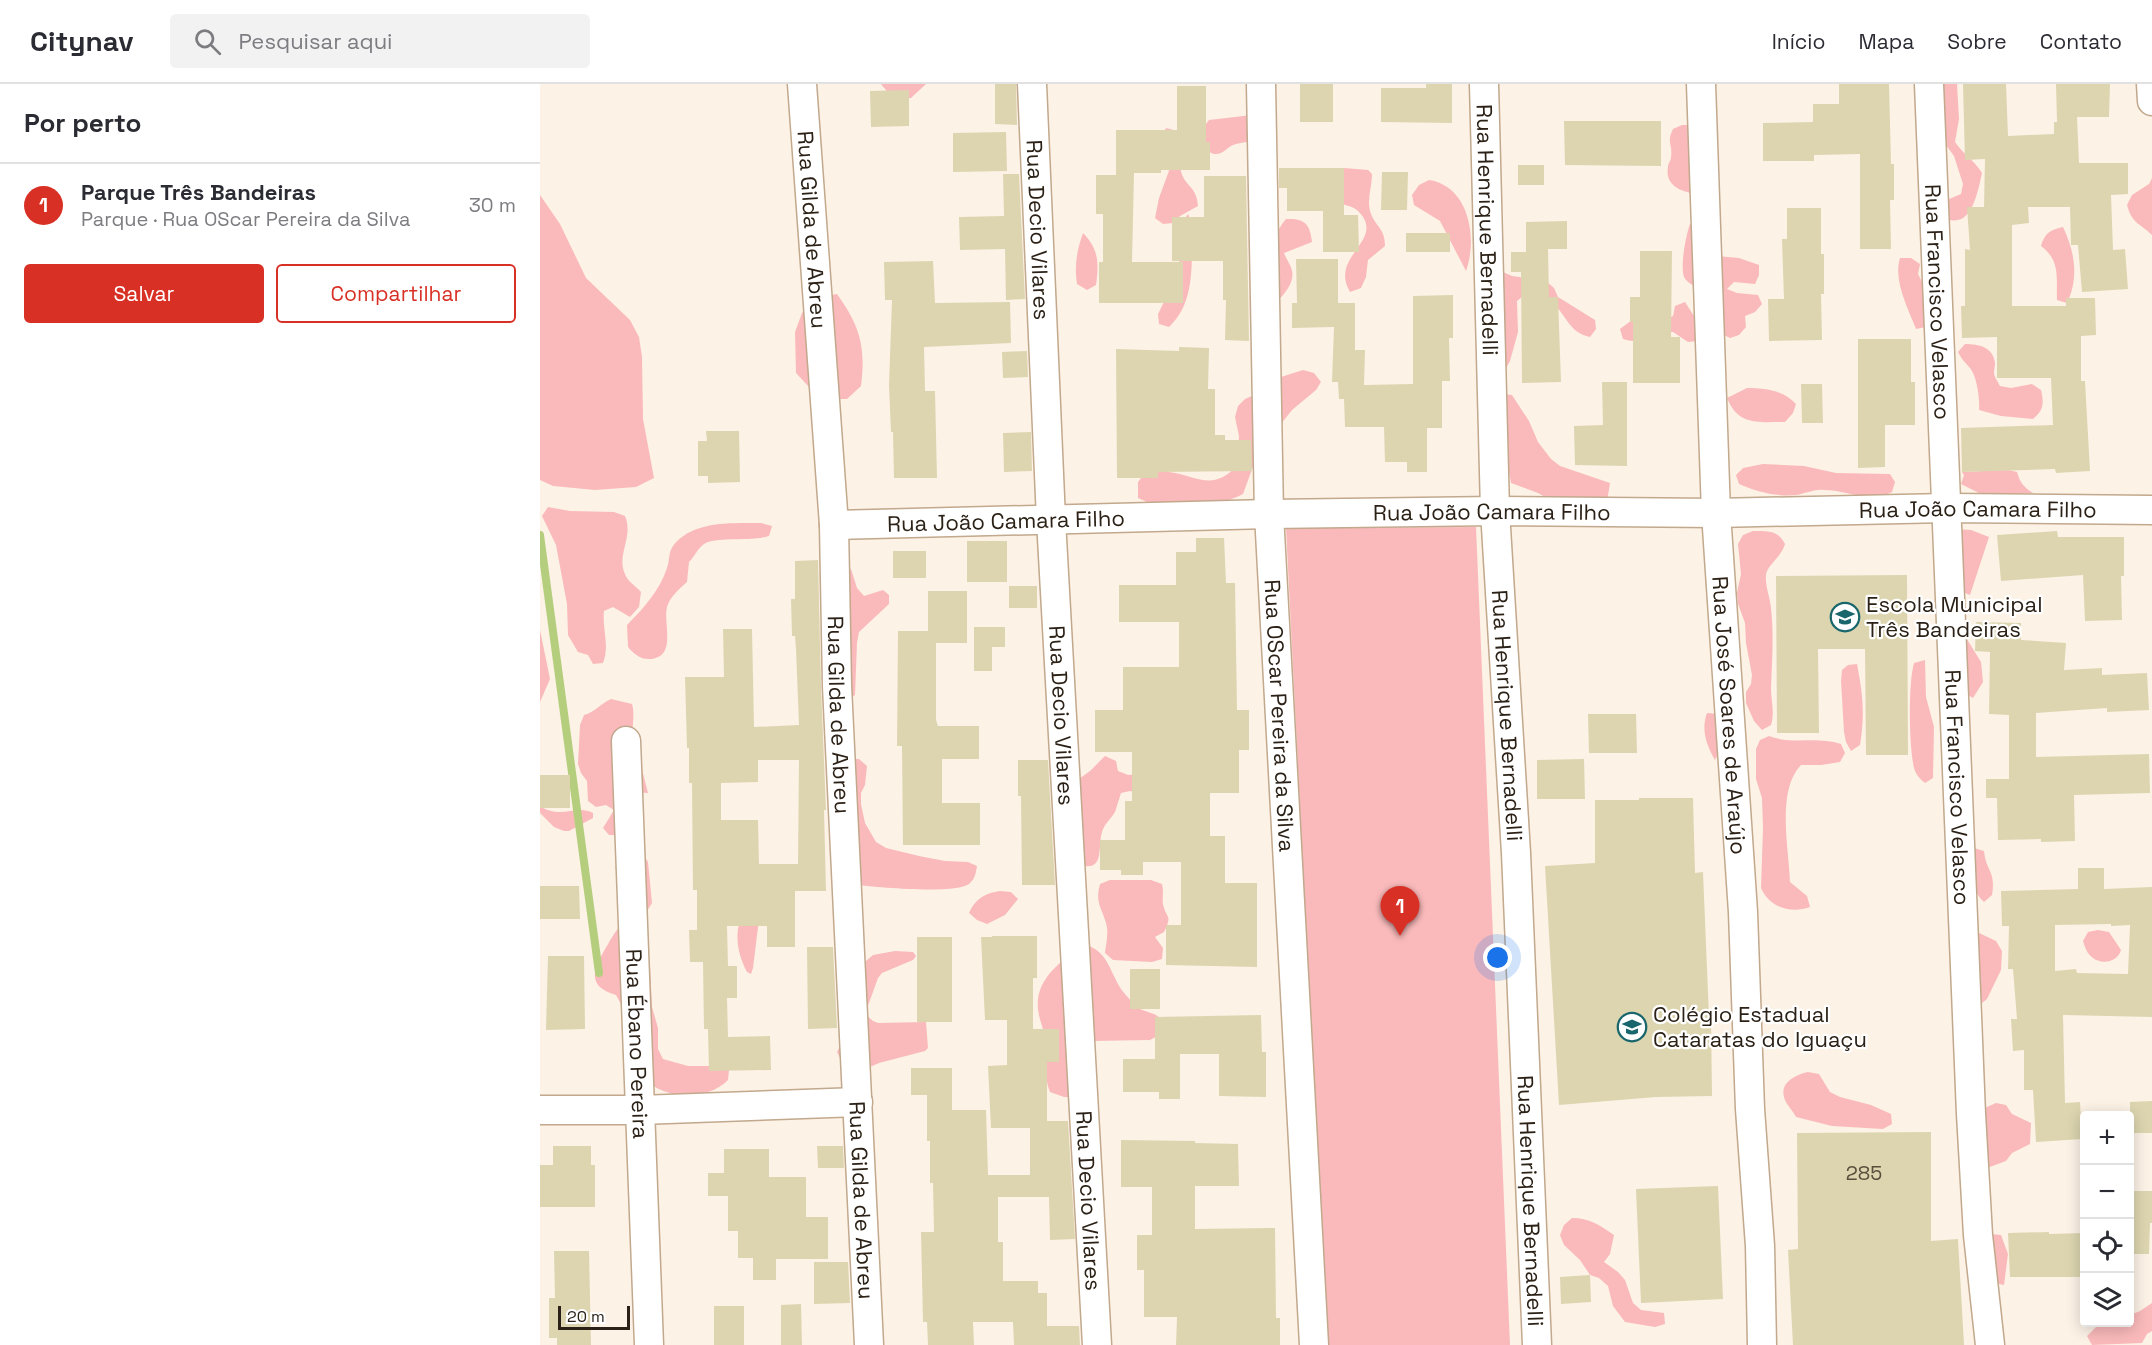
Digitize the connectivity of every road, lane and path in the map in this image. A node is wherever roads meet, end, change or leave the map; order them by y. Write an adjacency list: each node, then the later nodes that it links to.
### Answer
1 (802, 84): 15 (street, Rua Gilda de Abreu)
2 (1032, 84): 14 (street, Rua Decio Vilares)
3 (1261, 84): 13 (street, Rua OScar Pereira da Silva)
4 (1484, 84): 11 (street, Rua Henrique Bernadelli)
5 (1701, 84): 12 (street, Rua José Soares de Araújo)
6 (1929, 84): 9 (street, Rua Francisco Velasco)
7 (2151, 84): 8 (street)
8 (2152, 100)
9 (1946, 508): 10 (street, Rua João Camara Filho); 12 (street, Rua João Camara Filho); 26 (street, Rua Francisco Velasco)
10 (2152, 510)
11 (1495, 511): 12 (street, Rua João Camara Filho); 13 (street, Rua João Camara Filho); 24 (street, Rua Henrique Bernadelli)
12 (1716, 513): 25 (street, Rua José Soares de Araújo)
13 (1269, 514): 14 (street, Rua João Camara Filho); 23 (street, Rua OScar Pereira da Silva)
14 (1051, 520): 15 (street, Rua João Camara Filho); 22 (street, Rua Decio Vilares)
15 (834, 525): 17 (street, Rua Gilda de Abreu)
16 (626, 741): 19 (street, Rua Ébano Pereira)
17 (858, 1102): 19 (street); 21 (street, Rua Gilda de Abreu)
18 (540, 1110): 19 (street)
19 (640, 1110): 20 (street, Rua Ébano Pereira)
20 (650, 1345)
21 (869, 1345)
22 (1097, 1345)
23 (1314, 1345)
24 (1537, 1345)
25 (1762, 1345)
26 (1990, 1345)

